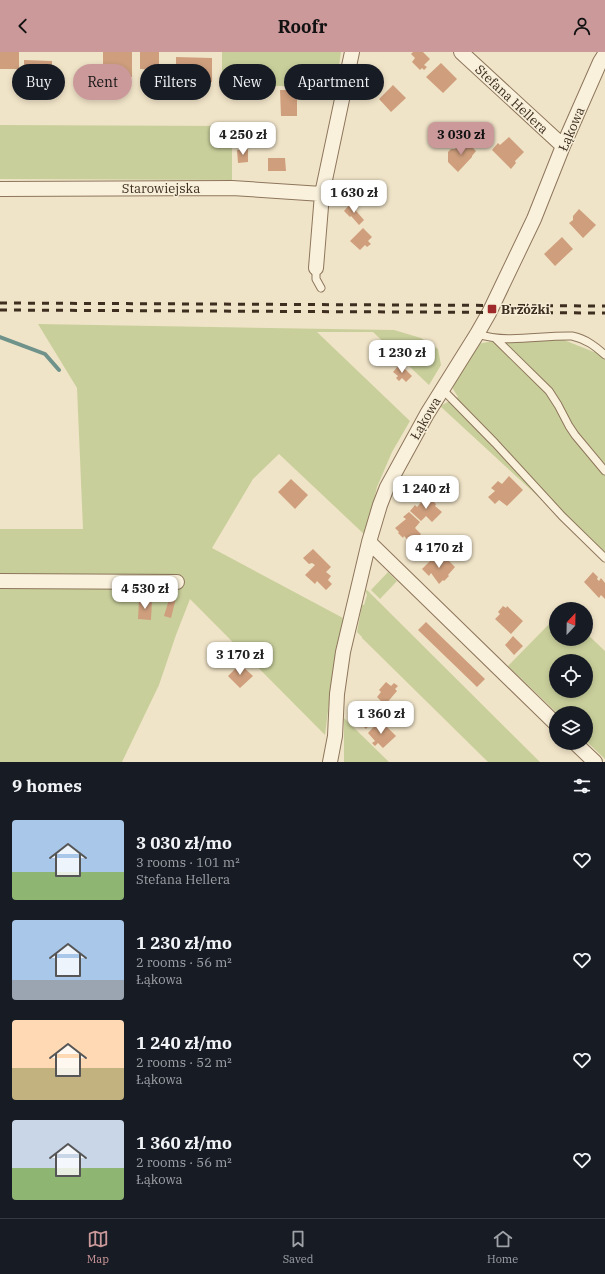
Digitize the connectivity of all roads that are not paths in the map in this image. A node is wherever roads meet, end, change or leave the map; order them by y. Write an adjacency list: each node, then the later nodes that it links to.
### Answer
1 (352, 52): 6 (street)
2 (461, 52): 4 (street, Stefana Hellera)
3 (605, 54): 4 (street, Łąkowa)
4 (563, 146): 9 (street, Łąkowa)
5 (0, 189): 6 (street, Starowiejska)
6 (322, 194): 7 (street)
7 (316, 268): 8 (lane)
8 (321, 288)
9 (477, 334): 10 (lane); 12 (street, Łąkowa)
10 (496, 339): 11 (lane); 13 (lane)
11 (605, 355)
12 (442, 389): 14 (street, Łąkowa); 15 (lane)
13 (605, 471)
14 (369, 542): 18 (street); 20 (street, Łąkowa)
15 (605, 558)
16 (0, 582): 17 (street)
17 (177, 582)
18 (549, 717)
19 (582, 750): 21 (street)
20 (330, 762)
21 (595, 762)

